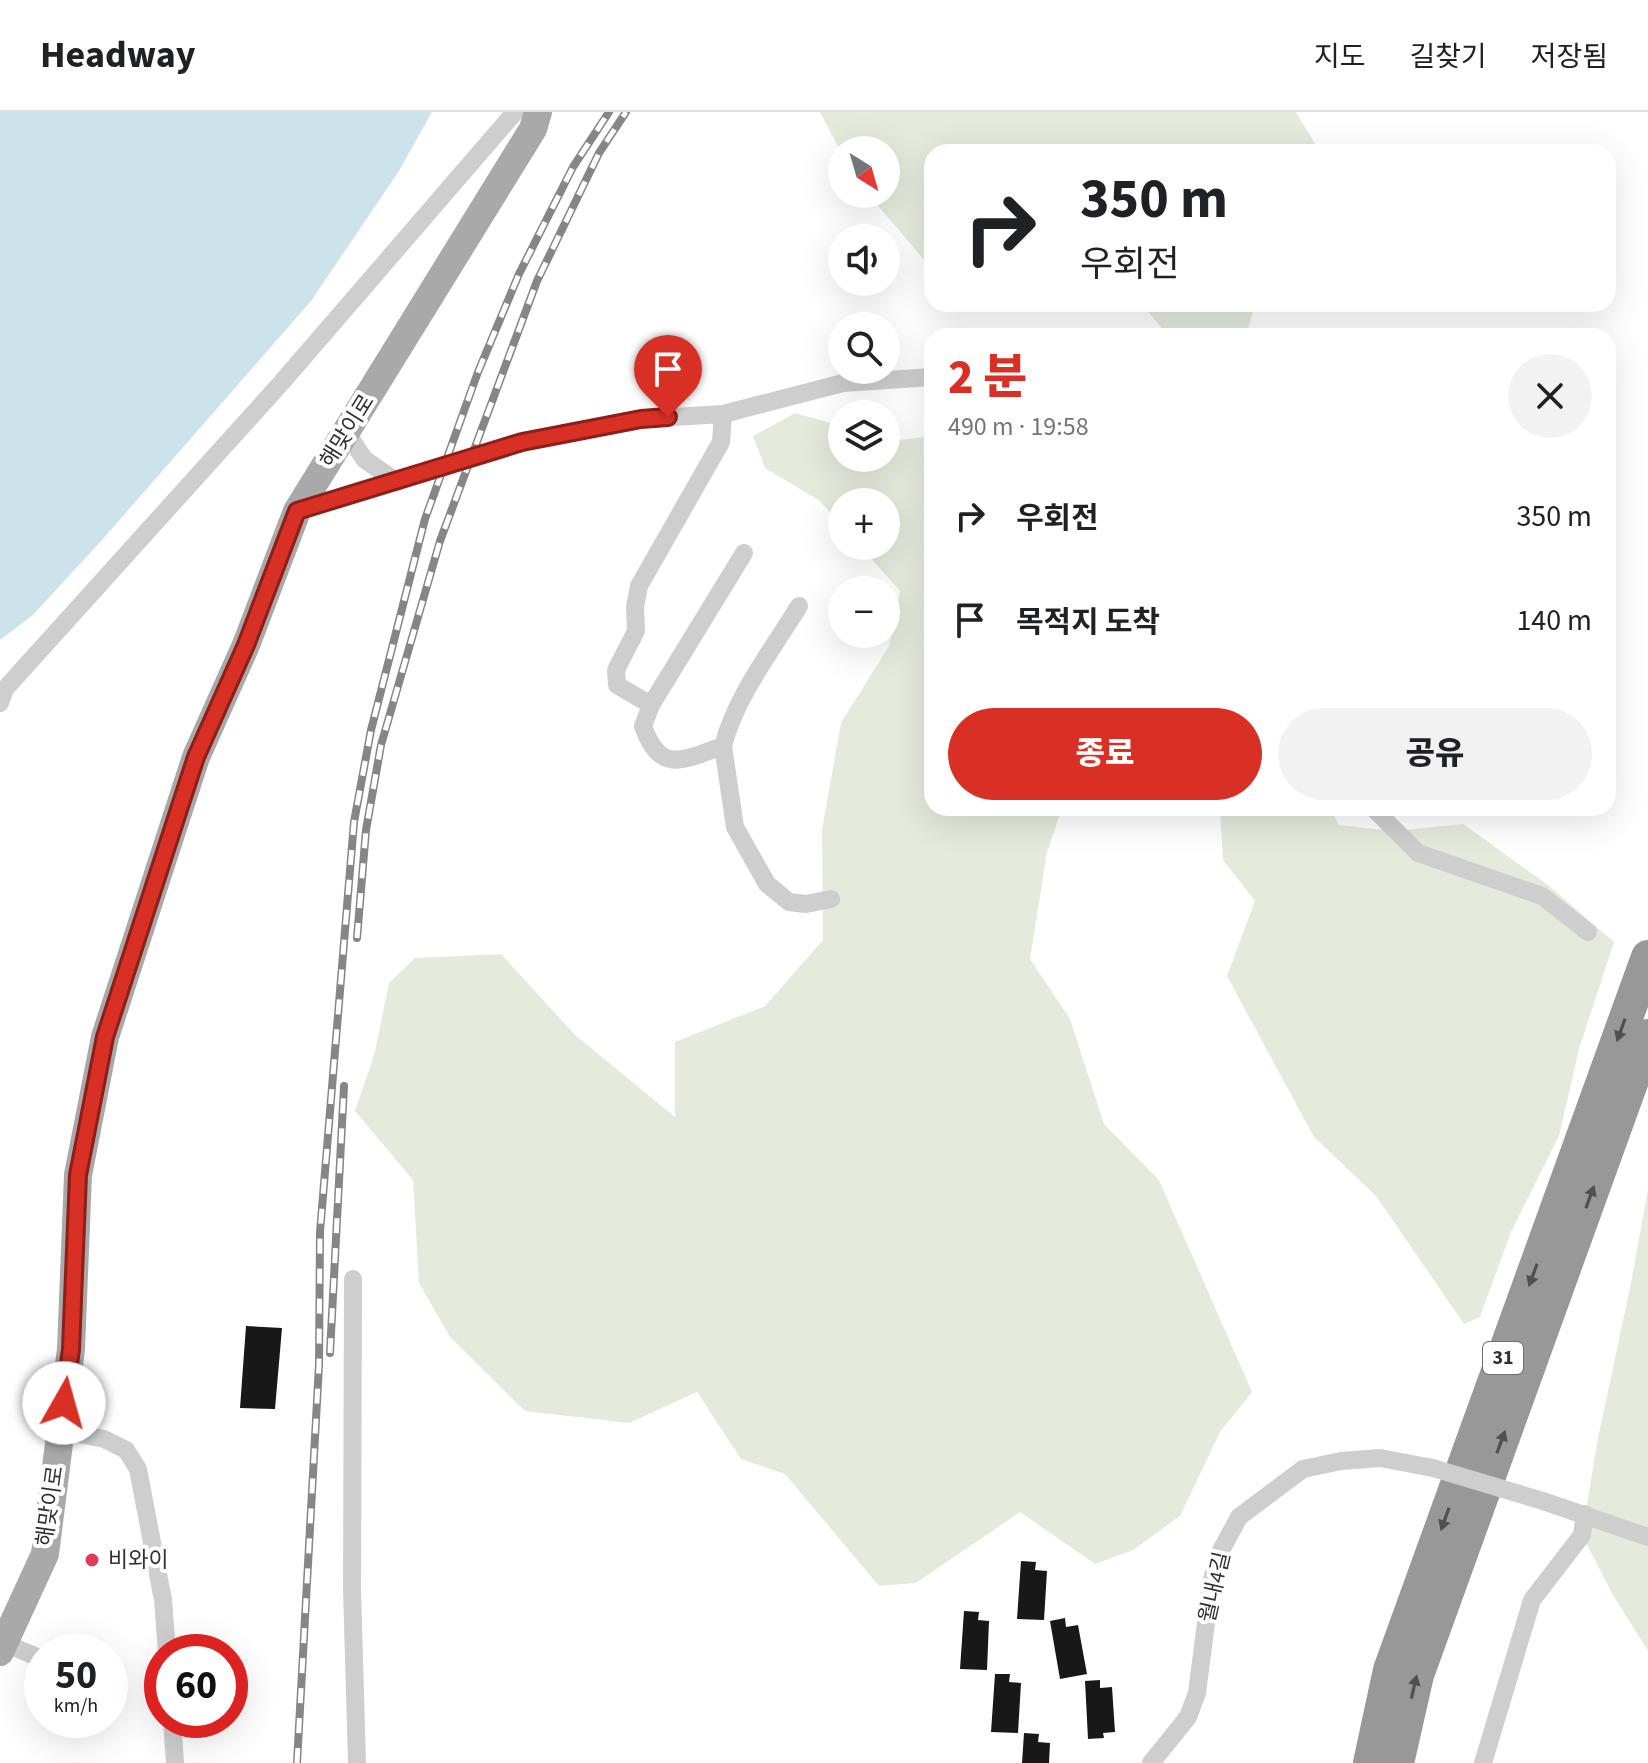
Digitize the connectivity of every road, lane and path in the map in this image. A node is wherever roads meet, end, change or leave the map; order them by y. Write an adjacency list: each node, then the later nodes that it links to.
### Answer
1 (515, 112): 10 (street)
2 (538, 112): 5 (main road, 해맞이로)
3 (924, 378): 4 (street)
4 (723, 414): 6 (street); 11 (street)
5 (346, 431): 6 (street); 7 (main road, 해맞이로)
6 (397, 482): 7 (street)
7 (297, 511): 19 (main road, 해맞이로)
8 (744, 553): 11 (street)
9 (799, 606): 12 (street)
10 (0, 703)
11 (651, 705): 12 (street)
12 (723, 746): 14 (street)
13 (1381, 816): 15 (street)
14 (831, 899)
15 (1588, 932)
16 (1648, 957): 29 (highway, 31, one-way to 29)
17 (1648, 1036): 30 (highway, 31, one-way to 17)
18 (353, 1279): 27 (street)
19 (61, 1430): 22 (street); 23 (main road, 해맞이로)
20 (1585, 1514): 21 (street); 28 (street, 월내4길, bridge); 31 (street)
21 (1648, 1537)
22 (166, 1634)
23 (2, 1648): 24 (street)
24 (24, 1654)
25 (173, 1738): 26 (street)
26 (175, 1763)
27 (357, 1763)
28 (1151, 1763)
29 (1370, 1763)
30 (1397, 1763)
31 (1483, 1763)

